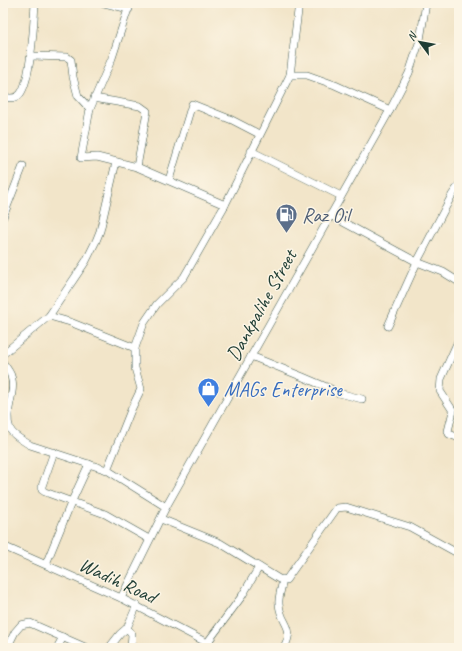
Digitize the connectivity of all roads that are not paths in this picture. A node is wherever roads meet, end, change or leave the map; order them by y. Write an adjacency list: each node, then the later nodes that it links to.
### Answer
1 (35, 3): 6 (street)
2 (104, 3): 5 (street)
3 (299, 3): 7 (street)
4 (426, 3): 11 (street, Dankpalihe Street)
5 (130, 6): 9 (street)
6 (31, 56): 8 (street); 10 (street)
7 (290, 75): 11 (street); 12 (street)
8 (3, 97)
9 (94, 98): 10 (street); 16 (street)
10 (90, 109): 14 (street)
11 (390, 110): 19 (street, Dankpalihe Street)
12 (259, 134): 13 (street); 17 (street)
13 (251, 151): 19 (street); 20 (street)
14 (116, 162): 16 (street); 25 (street)
15 (23, 166): 22 (street)
16 (137, 167): 17 (street)
17 (169, 180): 20 (street)
18 (459, 185): 23 (street)
19 (341, 196): 21 (street, Dankpalihe Street)
20 (225, 205): 28 (street)
21 (330, 215): 23 (street); 30 (street, Dankpalihe Street)
22 (3, 217)
23 (417, 262): 24 (street); 26 (street)
24 (459, 282)
25 (49, 316): 28 (street); 29 (street)
26 (388, 326)
27 (459, 339): 33 (street)
28 (135, 348): 36 (street)
29 (3, 354)
30 (251, 356): 32 (street); 38 (street, Dankpalihe Street)
31 (3, 363): 34 (street)
32 (362, 399)
33 (459, 438)
34 (54, 452): 35 (street); 37 (street)
35 (89, 464): 36 (street); 37 (street)
36 (107, 470): 38 (street)
37 (71, 503): 40 (street); 43 (street)
38 (166, 507): 39 (street, Dankpalihe Street)
39 (160, 519): 40 (street, Dankpalihe Street); 44 (street)
40 (149, 539): 46 (street, Dankpalihe Street)
41 (3, 546): 43 (street, Wadih Road)
42 (459, 554): 45 (street)
43 (46, 564): 46 (street, Wadih Road)
44 (259, 567): 45 (street); 50 (street)
45 (283, 579): 57 (street)
46 (121, 598): 47 (street, Wadih Road)
47 (137, 605): 48 (street); 50 (street, Wadih Road)
48 (127, 628): 54 (street); 55 (street)
49 (62, 637): 51 (street); 52 (street); 53 (street)
50 (207, 643): 56 (street, Wadih Road)
51 (7, 648)
52 (57, 648)
53 (87, 648)
54 (109, 648)
55 (131, 648)
56 (217, 648)
57 (284, 648)

